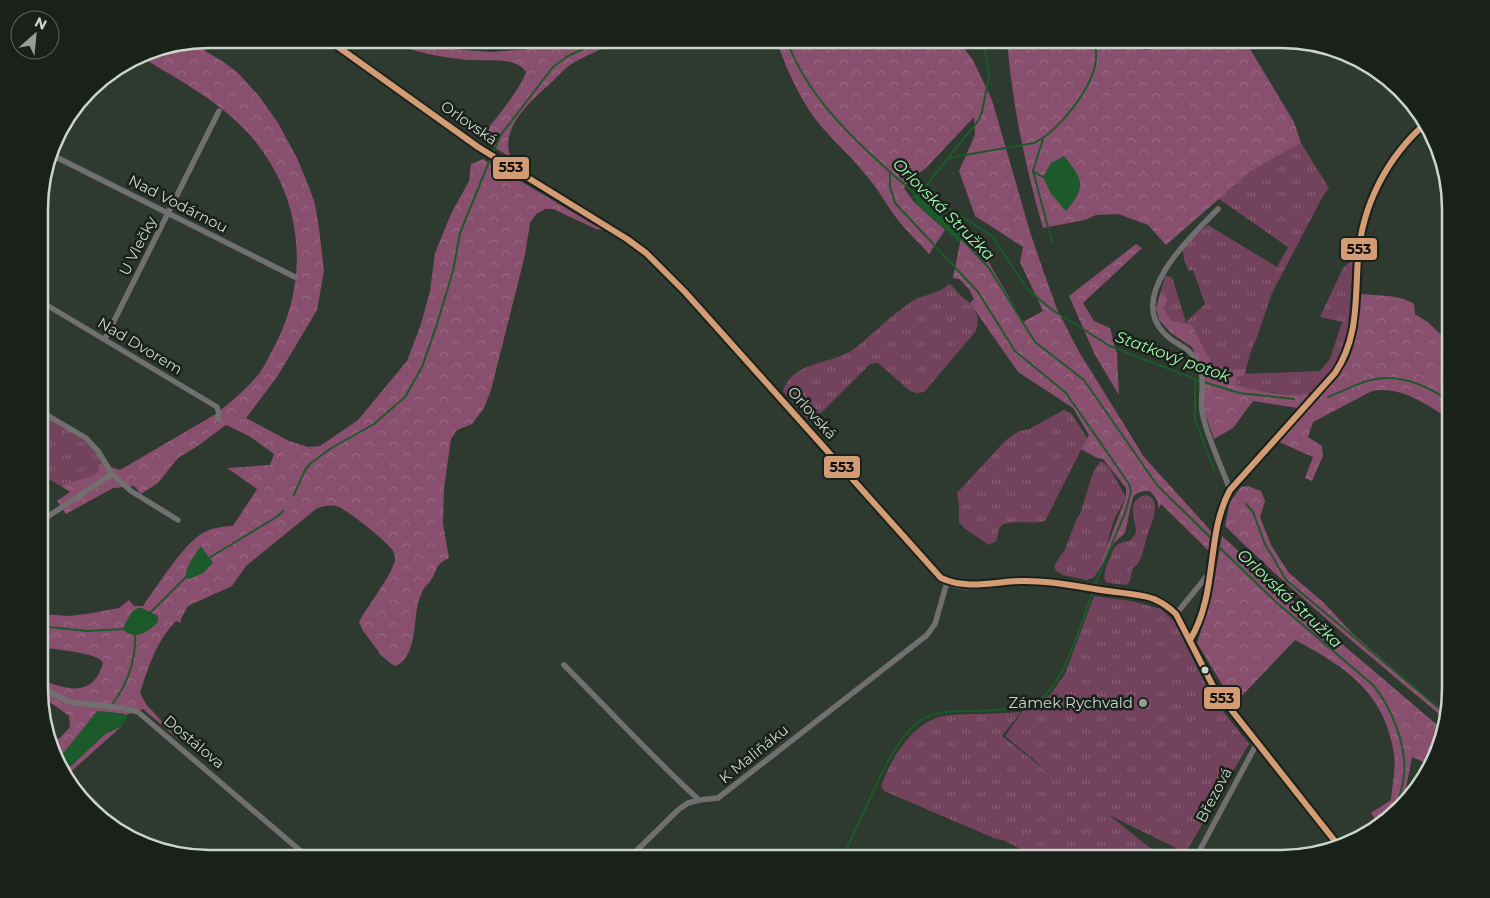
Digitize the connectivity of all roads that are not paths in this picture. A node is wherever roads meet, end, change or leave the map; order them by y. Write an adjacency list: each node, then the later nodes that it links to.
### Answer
1 (340, 48): 17 (main road, Orlovská)
2 (219, 111): 6 (street, U Vlečky)
3 (1421, 128): 13 (street)
4 (56, 157): 6 (street, Nad Vodárnou)
5 (1218, 208): 13 (street)
6 (169, 214): 7 (street, Nad Vodárnou); 9 (street, U Vlečky)
7 (295, 277)
8 (48, 306): 9 (street, Nad Dvorem)
9 (105, 339): 11 (street, Nad Dvorem)
10 (48, 416): 12 (street)
11 (218, 418)
12 (112, 474): 14 (street); 15 (street)
13 (1230, 490): 16 (street)
14 (48, 516)
15 (178, 520)
16 (1211, 571): 18 (street); 19 (street)
17 (947, 582): 18 (main road); 23 (street, K Maliňáku)
18 (1176, 614): 19 (main road)
19 (1190, 640): 22 (main road)
20 (564, 665): 23 (street)
21 (48, 690): 25 (street, Dostálova)
22 (1256, 743): 24 (main road); 27 (street, Březová)
23 (699, 800): 26 (street)
24 (1335, 841)
25 (299, 850)
26 (637, 850)
27 (1199, 850)

